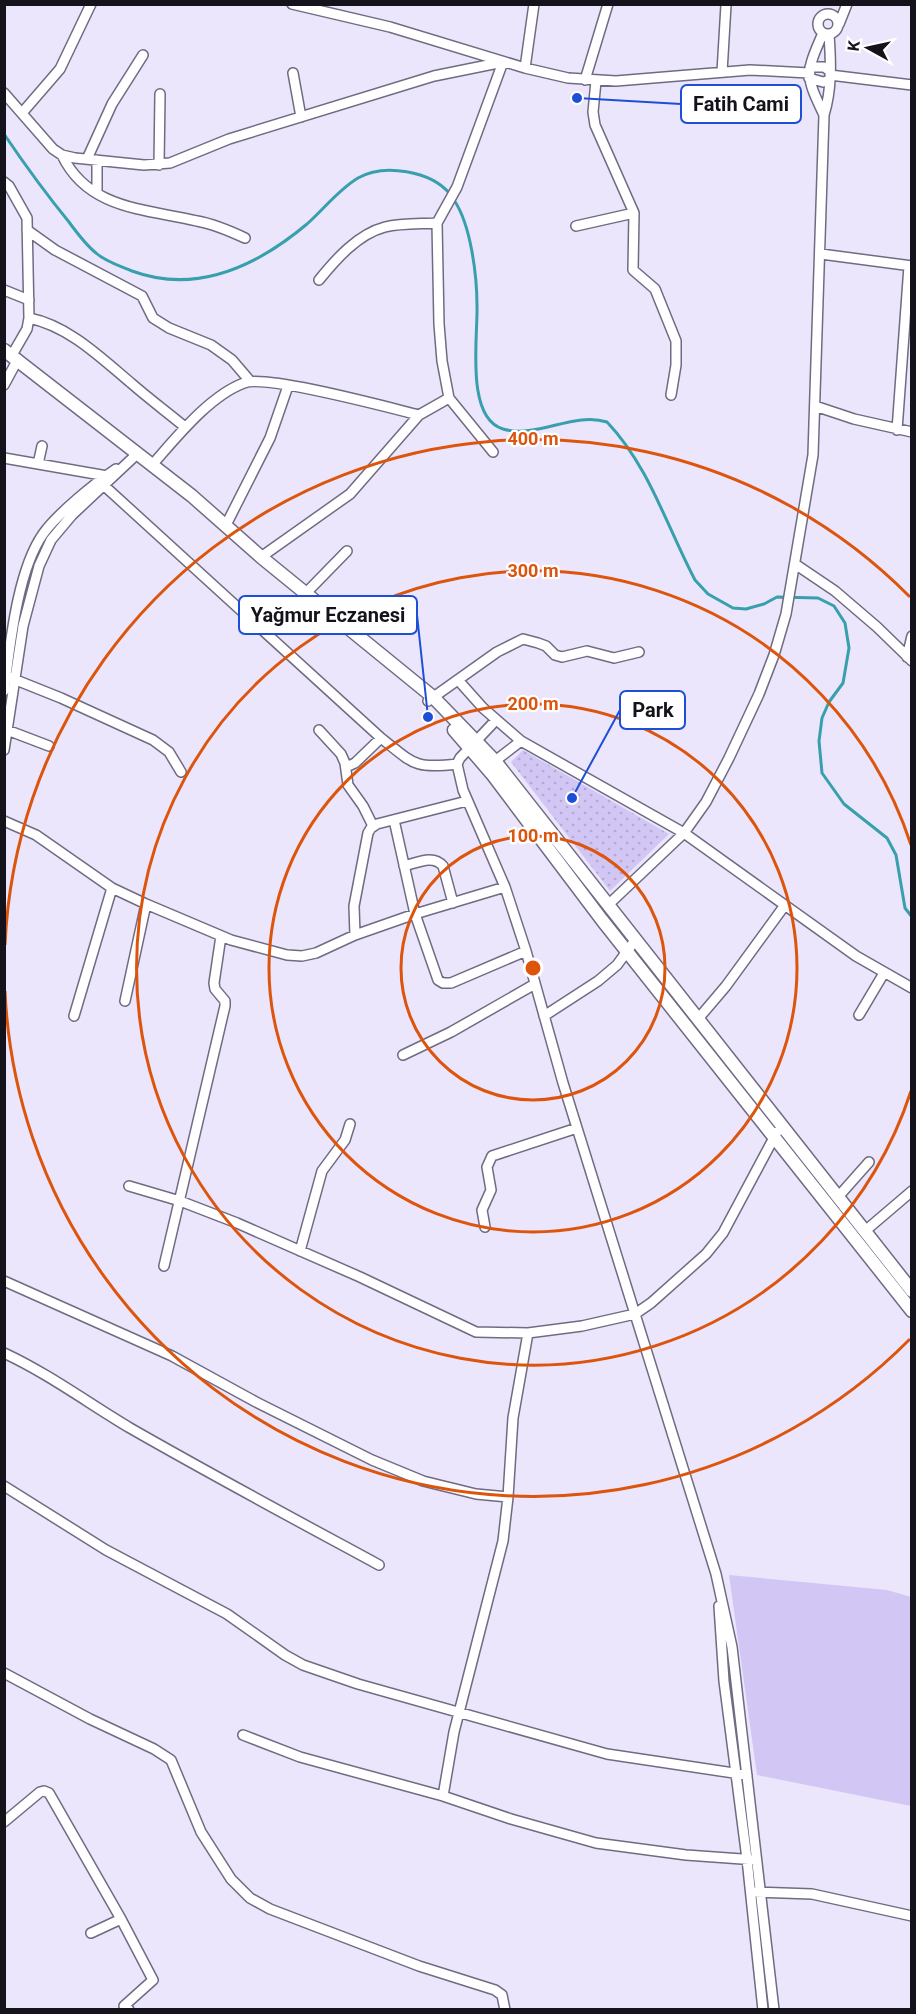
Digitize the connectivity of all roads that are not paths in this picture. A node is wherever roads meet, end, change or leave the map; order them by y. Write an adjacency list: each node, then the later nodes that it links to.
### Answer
1 (91, 4): 23 (street)
2 (292, 4): 12 (street)
3 (534, 4): 13 (street)
4 (608, 4): 18 (street)
5 (726, 4): 14 (street)
6 (818, 4): 8 (street)
7 (847, 4): 9 (street)
8 (824, 15): 9 (street); 10 (street)
9 (839, 24): 10 (street)
10 (826, 34): 16 (street); 17 (street)
11 (143, 55): 27 (street)
12 (503, 62): 13 (street); 25 (street); 32 (street)
13 (525, 68): 18 (street)
14 (722, 72): 16 (street); 19 (street)
15 (293, 73): 25 (street)
16 (809, 73): 17 (street); 17 (street); 24 (street)
17 (830, 76): 20 (street); 24 (street)
18 (585, 80): 19 (street)
19 (596, 81): 31 (street)
20 (912, 85)
21 (4, 93): 23 (street)
22 (160, 94): 28 (street)
23 (22, 113): 26 (street)
24 (824, 115): 36 (street)
25 (302, 117): 28 (street)
26 (62, 155): 27 (street); 30 (street)
27 (92, 160): 28 (street); 30 (street)
28 (159, 165)
29 (4, 182): 34 (street)
30 (97, 192): 35 (street)
31 (634, 213): 33 (street); 48 (street)
32 (437, 223): 38 (street); 49 (street)
33 (576, 226)
34 (27, 230): 40 (street); 45 (street)
35 (245, 238)
36 (821, 254): 37 (street); 50 (street)
37 (910, 266): 42 (street)
38 (319, 280)
39 (4, 290): 40 (street)
40 (29, 300): 41 (street)
41 (29, 318): 43 (street); 52 (street)
42 (908, 337): 53 (street)
43 (12, 355): 44 (street); 46 (street); 57 (main road)
44 (4, 370)
45 (250, 381): 47 (street); 52 (street)
46 (4, 385)
47 (288, 386): 51 (street); 62 (street)
48 (671, 395)
49 (449, 398): 51 (street); 56 (street)
50 (815, 406): 53 (street); 65 (street)
51 (419, 415): 64 (street)
52 (185, 427): 60 (street)
53 (897, 430): 54 (street)
54 (912, 432)
55 (42, 446): 59 (street)
56 (493, 452)
57 (137, 454): 60 (main road); 61 (street)
58 (4, 458): 59 (street)
59 (38, 464): 61 (street)
60 (152, 465): 62 (main road)
61 (106, 480): 67 (street); 78 (street)
62 (226, 525): 64 (main road)
63 (347, 551): 66 (street)
64 (261, 557): 66 (main road)
65 (795, 564): 70 (street); 91 (street)
66 (305, 594): 74 (main road)
67 (14, 625): 71 (street)
68 (912, 636): 70 (street)
69 (639, 652): 72 (street)
70 (909, 659)
71 (11, 677): 73 (street); 76 (street); 86 (street)
72 (458, 680): 74 (street); 75 (street)
73 (4, 691)
74 (430, 699): 80 (main road)
75 (496, 720): 79 (street); 80 (street)
76 (7, 730): 81 (street); 82 (street)
77 (320, 730): 85 (street)
78 (381, 738): 84 (street); 85 (street)
79 (521, 741): 83 (street); 91 (street)
80 (473, 744): 83 (main road); 84 (street); 103 (main road)
81 (49, 746)
82 (4, 750)
83 (495, 761): 97 (main road)
84 (457, 764): 87 (street)
85 (346, 767): 90 (street)
86 (181, 771)
87 (467, 801): 89 (street); 93 (street)
88 (4, 820): 94 (street)
89 (394, 820): 90 (street); 92 (street)
90 (373, 826): 100 (street)
91 (684, 833): 97 (street); 98 (street)
92 (404, 866): 95 (street); 99 (street)
93 (505, 887): 95 (street); 104 (street)
94 (112, 888): 96 (street); 110 (street)
95 (453, 903): 99 (street)
96 (146, 904): 101 (street); 108 (street)
97 (608, 905): 102 (main road)
98 (785, 905): 105 (street); 112 (street)
99 (415, 914): 100 (street); 104 (street)
100 (355, 935): 101 (street)
101 (221, 936): 122 (street)
102 (636, 939): 103 (street); 112 (main road)
103 (627, 950): 111 (street); 117 (main road)
104 (526, 951): 106 (street)
105 (884, 972): 107 (street); 109 (street)
106 (535, 984): 111 (street); 113 (street)
107 (912, 988)
108 (125, 1001)
109 (859, 1015)
110 (74, 1016)
111 (544, 1016): 116 (street)
112 (698, 1019): 115 (main road)
113 (403, 1055)
114 (350, 1124): 125 (street)
115 (782, 1126): 117 (street); 121 (main road)
116 (577, 1128): 123 (street); 130 (street)
117 (773, 1136): 129 (main road); 130 (street)
118 (869, 1162): 121 (street)
119 (129, 1186): 122 (street)
120 (912, 1191): 124 (street)
121 (838, 1197): 124 (main road)
122 (180, 1201): 125 (street); 126 (street)
123 (485, 1227)
124 (865, 1231): 128 (main road)
125 (300, 1251): 131 (street)
126 (164, 1266)
127 (4, 1281): 134 (street)
128 (910, 1286)
129 (912, 1311)
130 (635, 1314): 131 (street); 136 (street)
131 (528, 1333): 134 (street)
132 (4, 1353): 135 (street)
133 (4, 1486): 138 (street)
134 (508, 1497): 138 (street)
135 (379, 1565)
136 (716, 1574): 140 (street); 141 (street)
137 (4, 1673): 150 (street)
138 (459, 1713): 140 (street); 142 (street)
139 (243, 1735): 142 (street)
140 (736, 1774): 141 (street); 144 (street)
141 (747, 1775): 144 (street)
142 (443, 1796): 144 (street)
143 (4, 1822): 147 (street)
144 (752, 1860): 145 (street)
145 (756, 1892): 146 (street); 151 (street); 152 (street)
146 (912, 1916)
147 (121, 1919): 148 (street); 149 (street)
148 (91, 1933)
149 (129, 2010)
150 (505, 2010)
151 (763, 2010)
152 (774, 2010)

